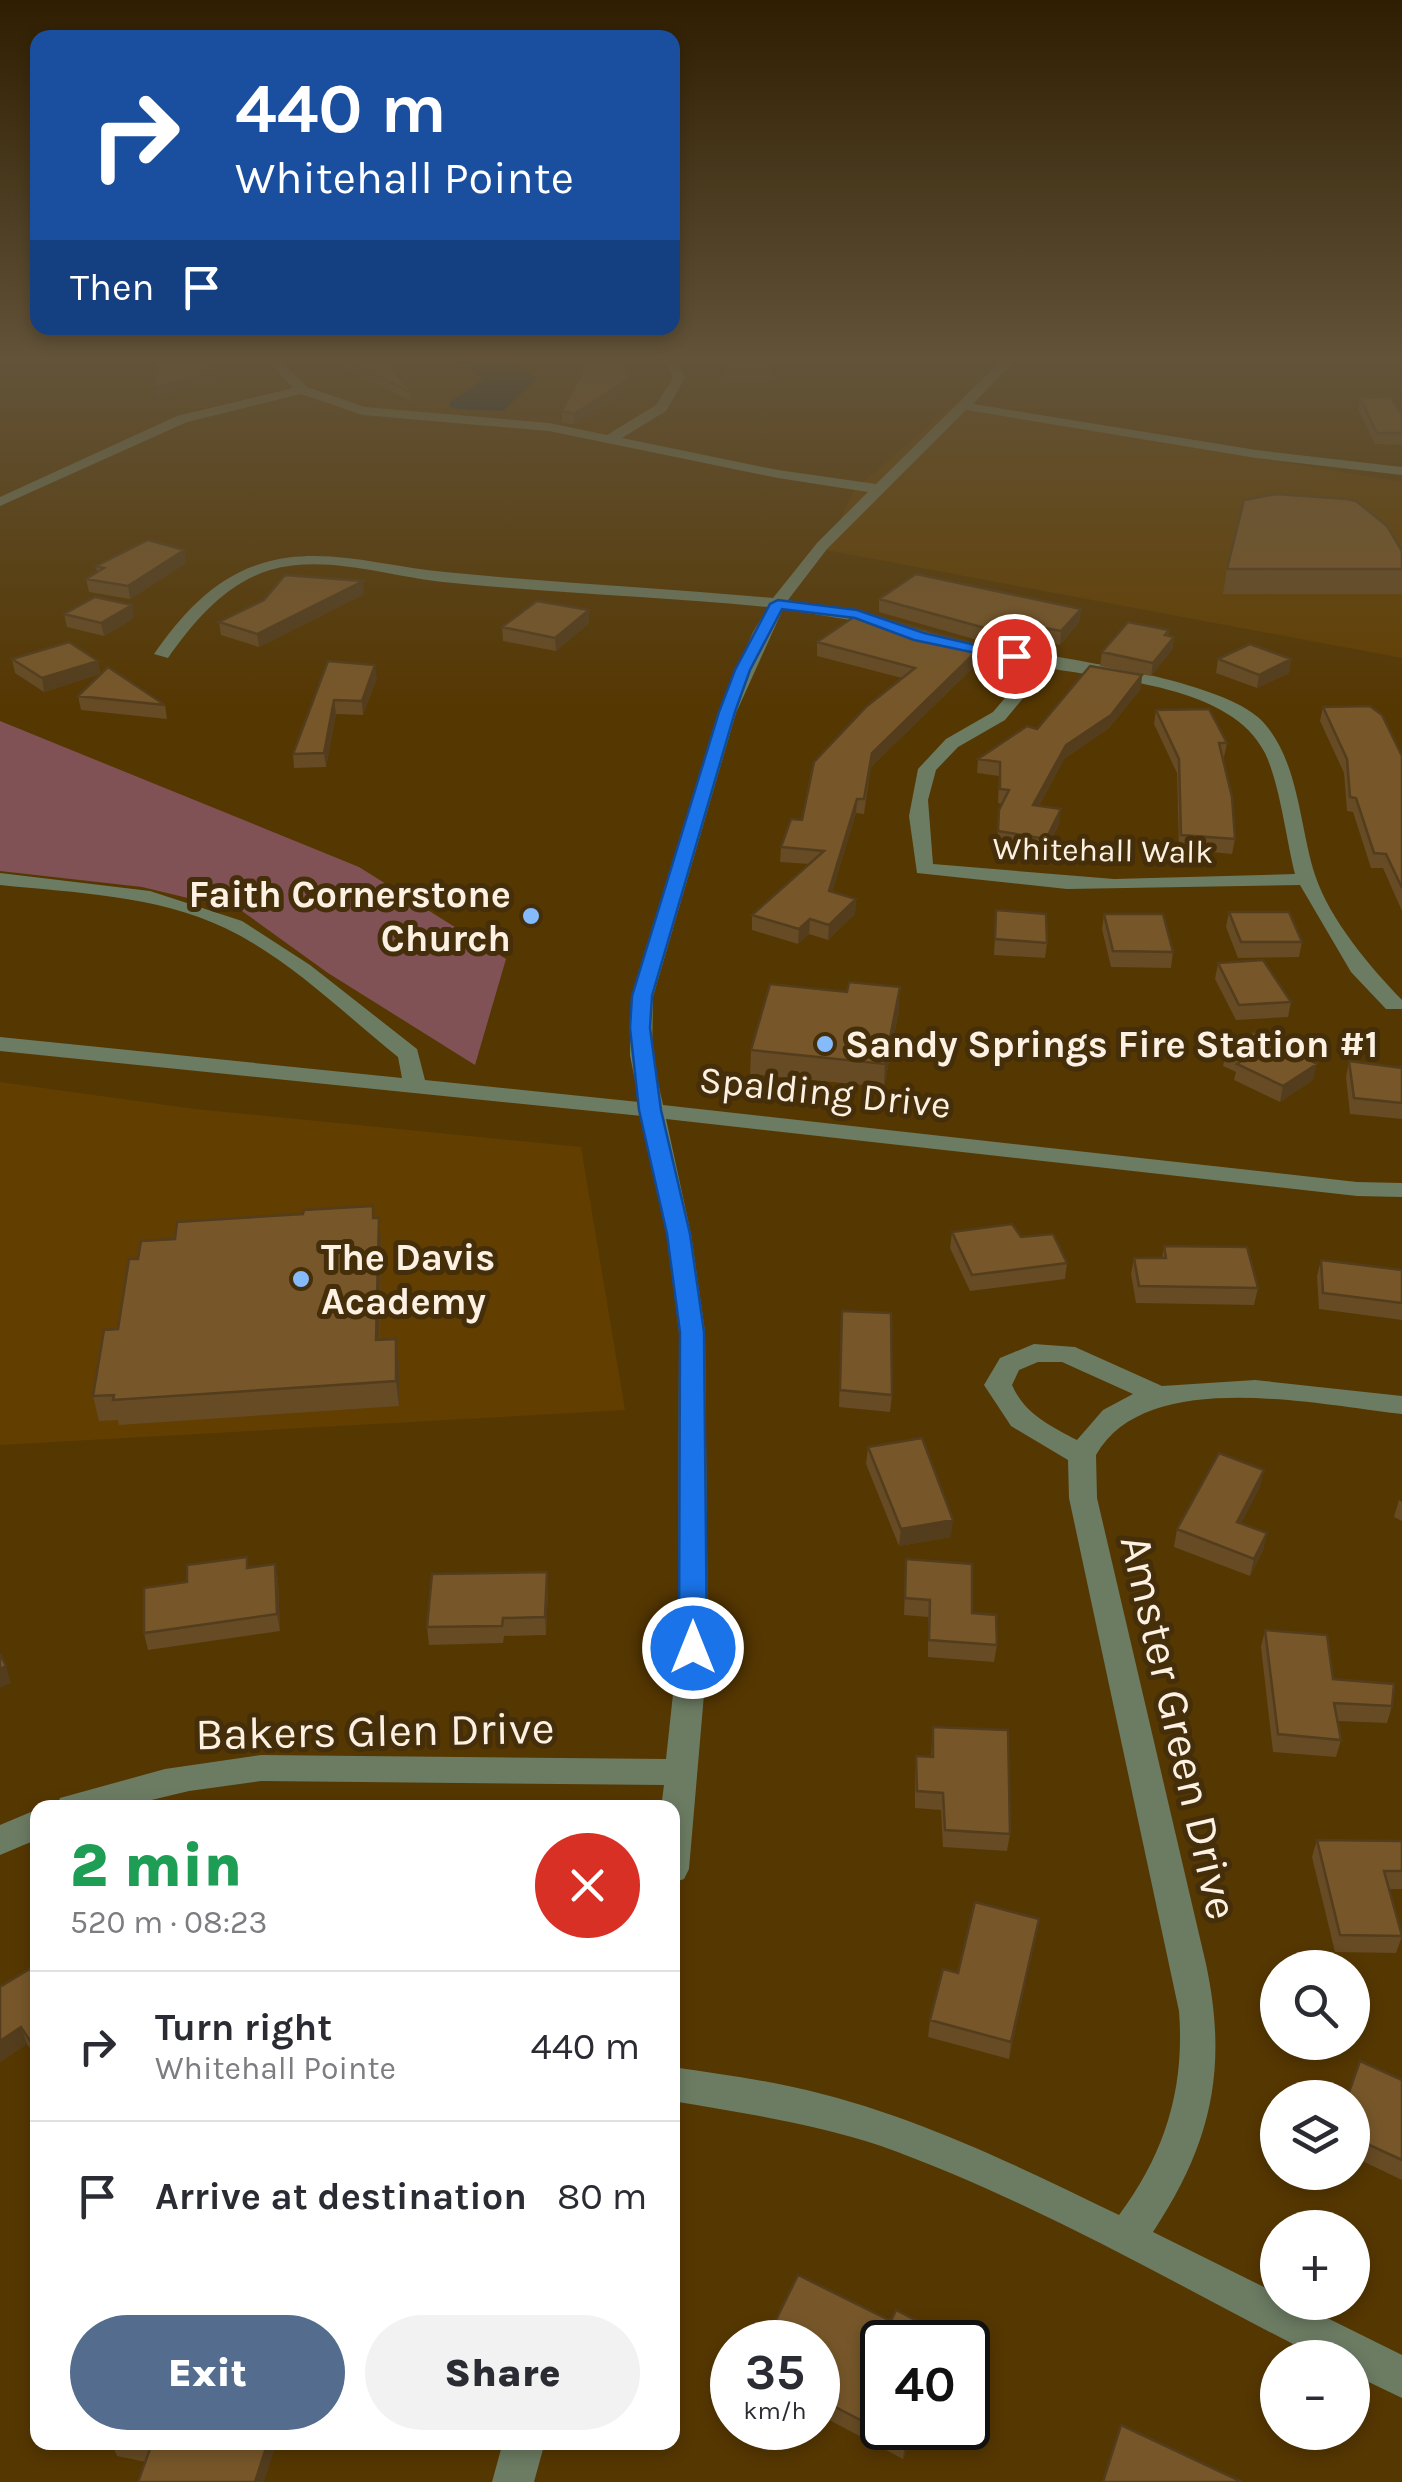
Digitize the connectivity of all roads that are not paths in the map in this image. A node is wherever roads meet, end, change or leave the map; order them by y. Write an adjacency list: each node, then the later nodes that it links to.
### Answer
1 (63, 473): 5 (street)
2 (772, 473): 4 (street)
3 (895, 473): 4 (street)
4 (879, 489): 6 (street)
5 (0, 502)
6 (769, 603): 7 (street); 9 (street); 16 (street)
7 (903, 630)
8 (937, 640): 10 (street)
9 (162, 654)
10 (1044, 662): 12 (street); 12 (street, Whitehall Walk)
11 (0, 879): 15 (street)
12 (1306, 880): 13 (street)
13 (1394, 1004)
14 (0, 1044): 15 (street, Spalding Drive)
15 (415, 1087): 16 (street, Spalding Drive)
16 (650, 1110): 17 (street, Spalding Drive); 21 (street)
17 (1402, 1190)
18 (1159, 1395): 19 (street); 20 (street); 20 (street)
19 (1402, 1405)
20 (1082, 1455): 27 (street, Amster Green Drive)
21 (684, 1772): 22 (street, Bakers Glen Drive); 23 (street)
22 (97, 1800)
23 (680, 1804)
24 (30, 1827): 25 (street)
25 (0, 1841)
26 (680, 2085): 27 (street)
27 (1125, 2239): 28 (street)
28 (1402, 2377)
29 (522, 2450): 30 (street)
30 (513, 2482)

